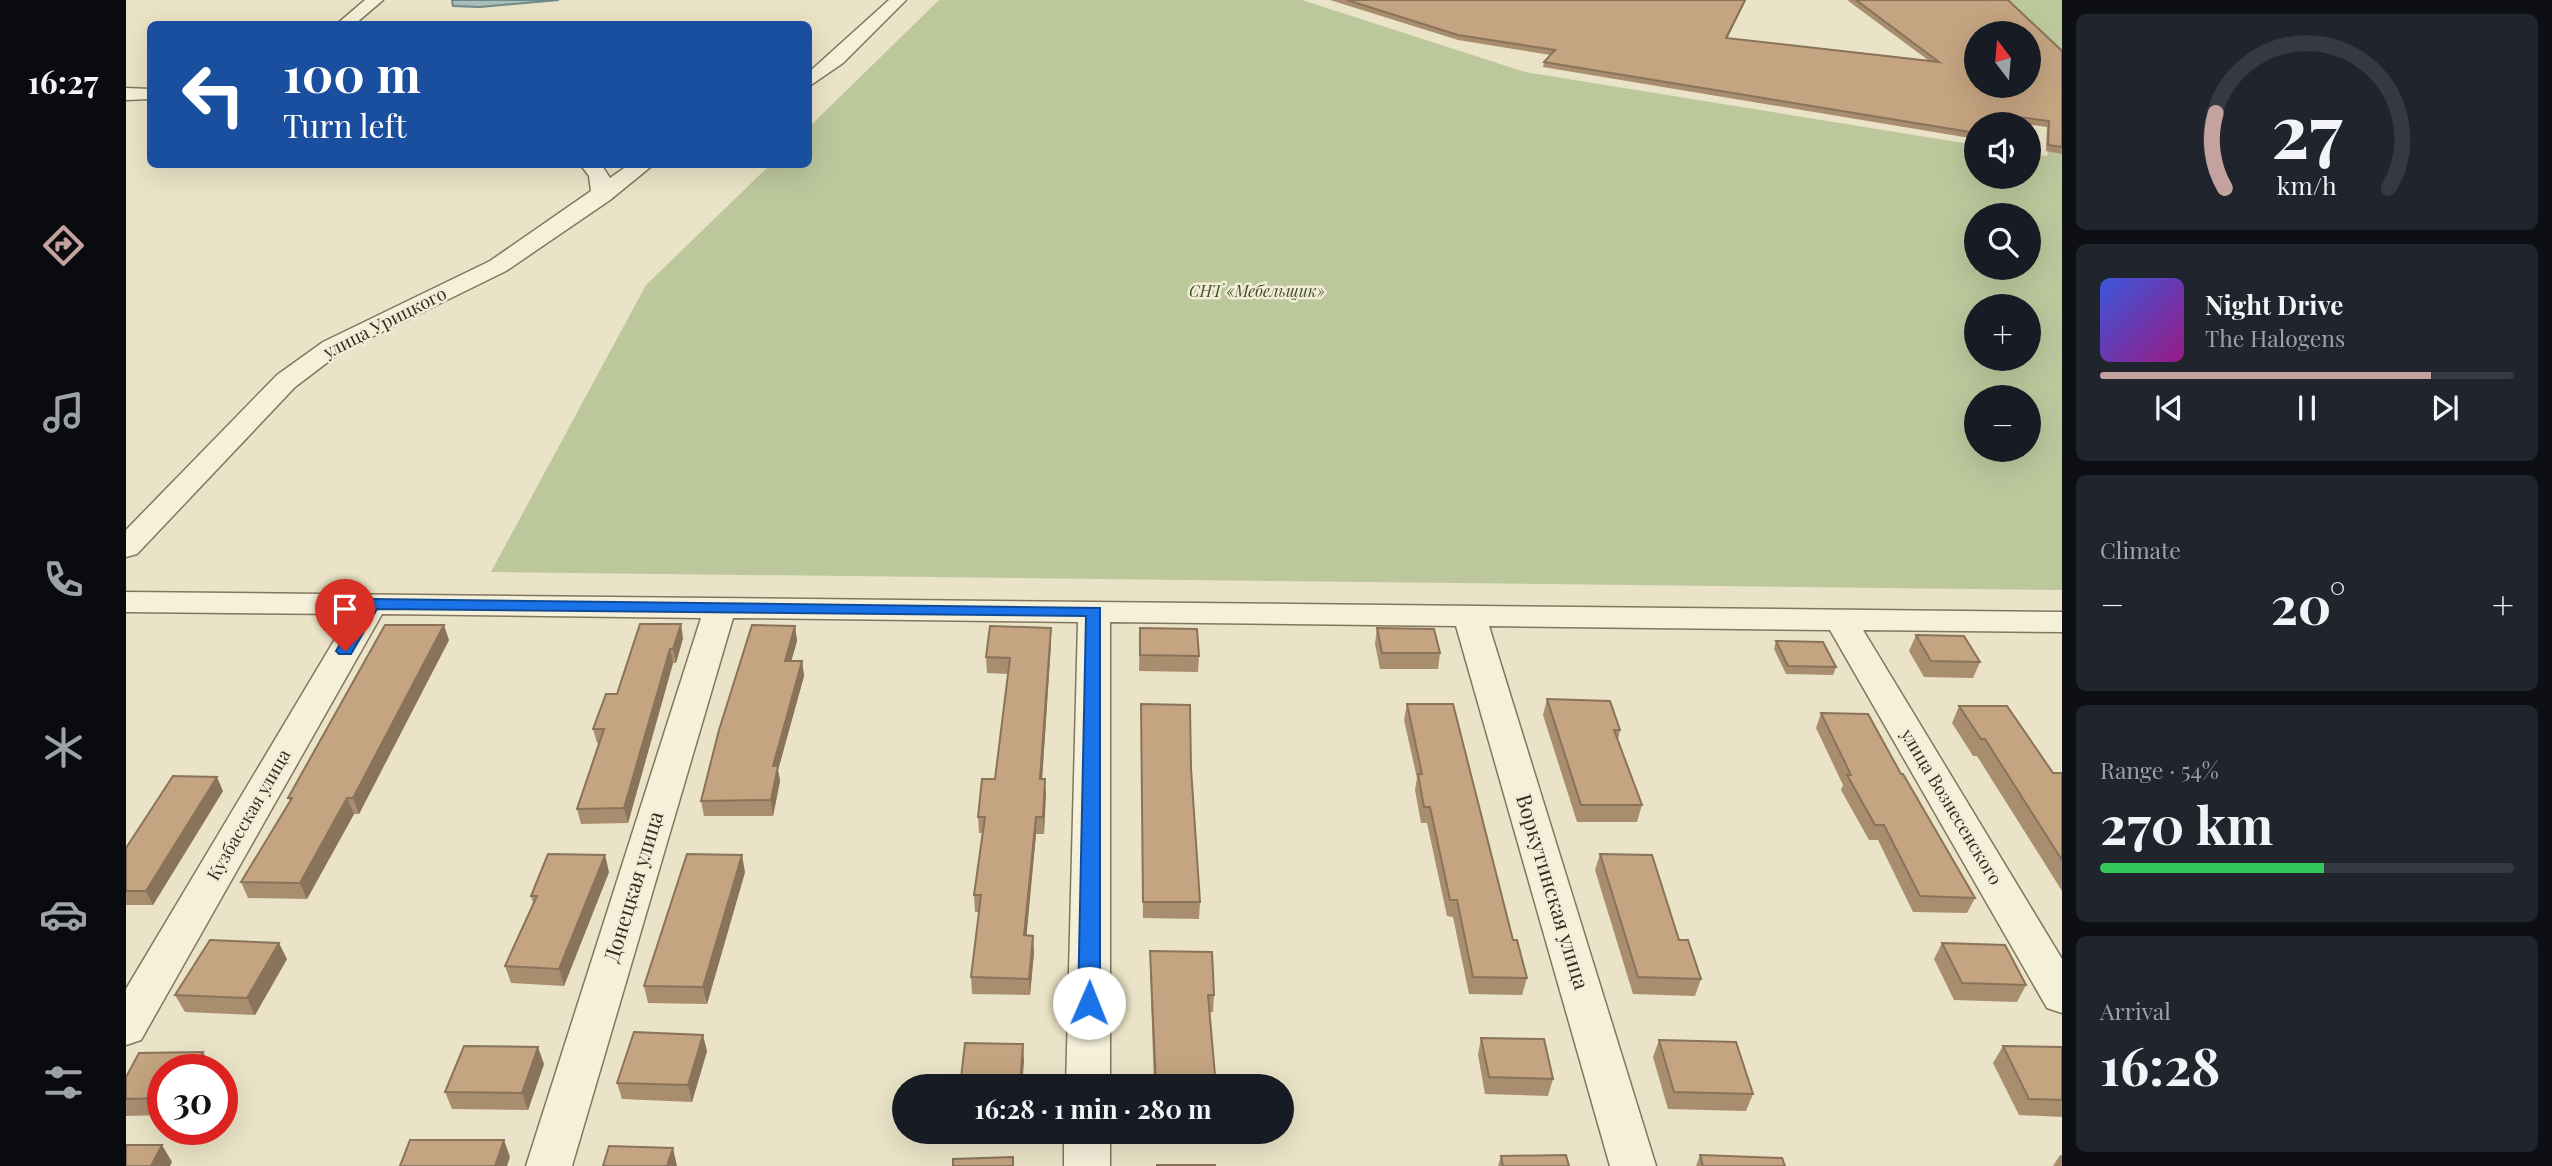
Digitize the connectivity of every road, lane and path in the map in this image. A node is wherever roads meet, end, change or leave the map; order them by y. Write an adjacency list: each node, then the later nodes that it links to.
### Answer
1 (375, 0): 3 (street)
2 (898, 0): 4 (street)
3 (349, 21)
4 (812, 79)
5 (126, 94): 6 (street)
6 (147, 94)
7 (593, 168): 9 (street)
8 (639, 168): 9 (street, улица Урицкого)
9 (602, 195): 10 (street, улица Урицкого)
10 (126, 548)
11 (126, 602): 12 (street)
12 (372, 604): 13 (street); 19 (street, Кузбасская улица)
13 (720, 609): 14 (street); 22 (street, Донецкая улица)
14 (1094, 611): 15 (street); 20 (street)
15 (1470, 617): 16 (street); 24 (street, Воркутинская улица)
16 (1840, 619): 17 (street); 18 (street, улица Вознесенского)
17 (2062, 622)
18 (2062, 996)
19 (126, 1027)
20 (1088, 1074)
21 (1087, 1144): 23 (street)
22 (549, 1166)
23 (1087, 1166)
24 (1633, 1166)

